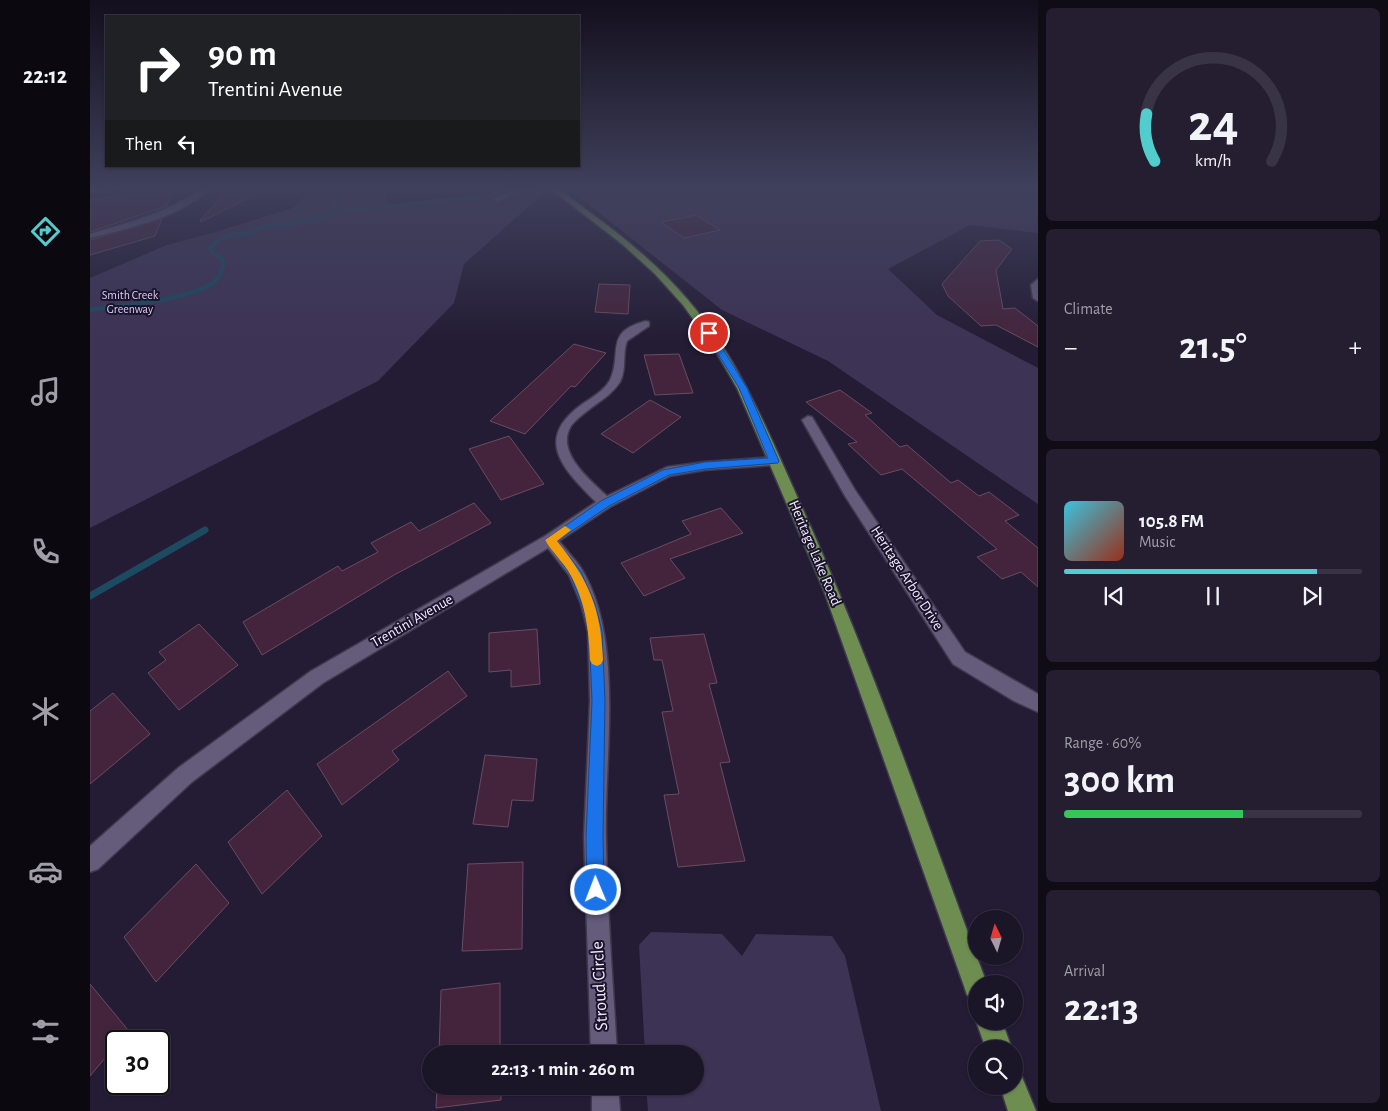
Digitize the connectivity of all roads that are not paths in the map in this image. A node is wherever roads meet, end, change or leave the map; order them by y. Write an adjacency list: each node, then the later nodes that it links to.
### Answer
1 (619, 238): 6 (main road, Heritage Lake Road)
2 (1038, 282): 3 (street)
3 (1038, 298)
4 (646, 324): 7 (street)
5 (808, 420): 9 (street, Heritage Arbor Drive)
6 (774, 461): 7 (street, Trentini Avenue); 11 (main road, Heritage Lake Road)
7 (605, 503): 8 (street, Trentini Avenue)
8 (550, 540): 10 (street, Trentini Avenue); 12 (street, Stroud Circle)
9 (1038, 703)
10 (90, 861)
11 (972, 975)
12 (604, 1045)
13 (605, 1095): 15 (street)
14 (1016, 1095): 16 (main road)
15 (606, 1111)
16 (1022, 1111)

